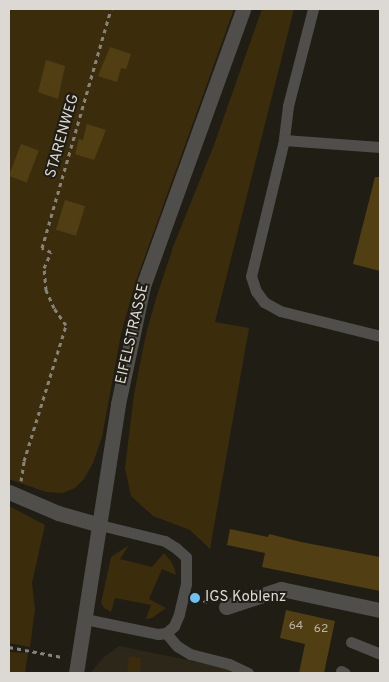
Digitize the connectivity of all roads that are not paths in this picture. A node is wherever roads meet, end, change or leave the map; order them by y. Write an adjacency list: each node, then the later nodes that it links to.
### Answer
1 (243, 9): 7 (street, EIFELSTRASSE)
2 (314, 9): 3 (lane)
3 (284, 140): 4 (lane); 5 (lane)
4 (380, 146)
5 (380, 336)
6 (13, 493): 7 (street)
7 (100, 525): 10 (street, EIFELSTRASSE); 11 (lane)
8 (226, 607): 9 (street)
9 (380, 610)
10 (85, 619): 11 (lane); 14 (street, EIFELSTRASSE)
11 (166, 633): 15 (lane)
12 (351, 642): 13 (lane)
13 (380, 654)
14 (76, 673)
15 (248, 673)

